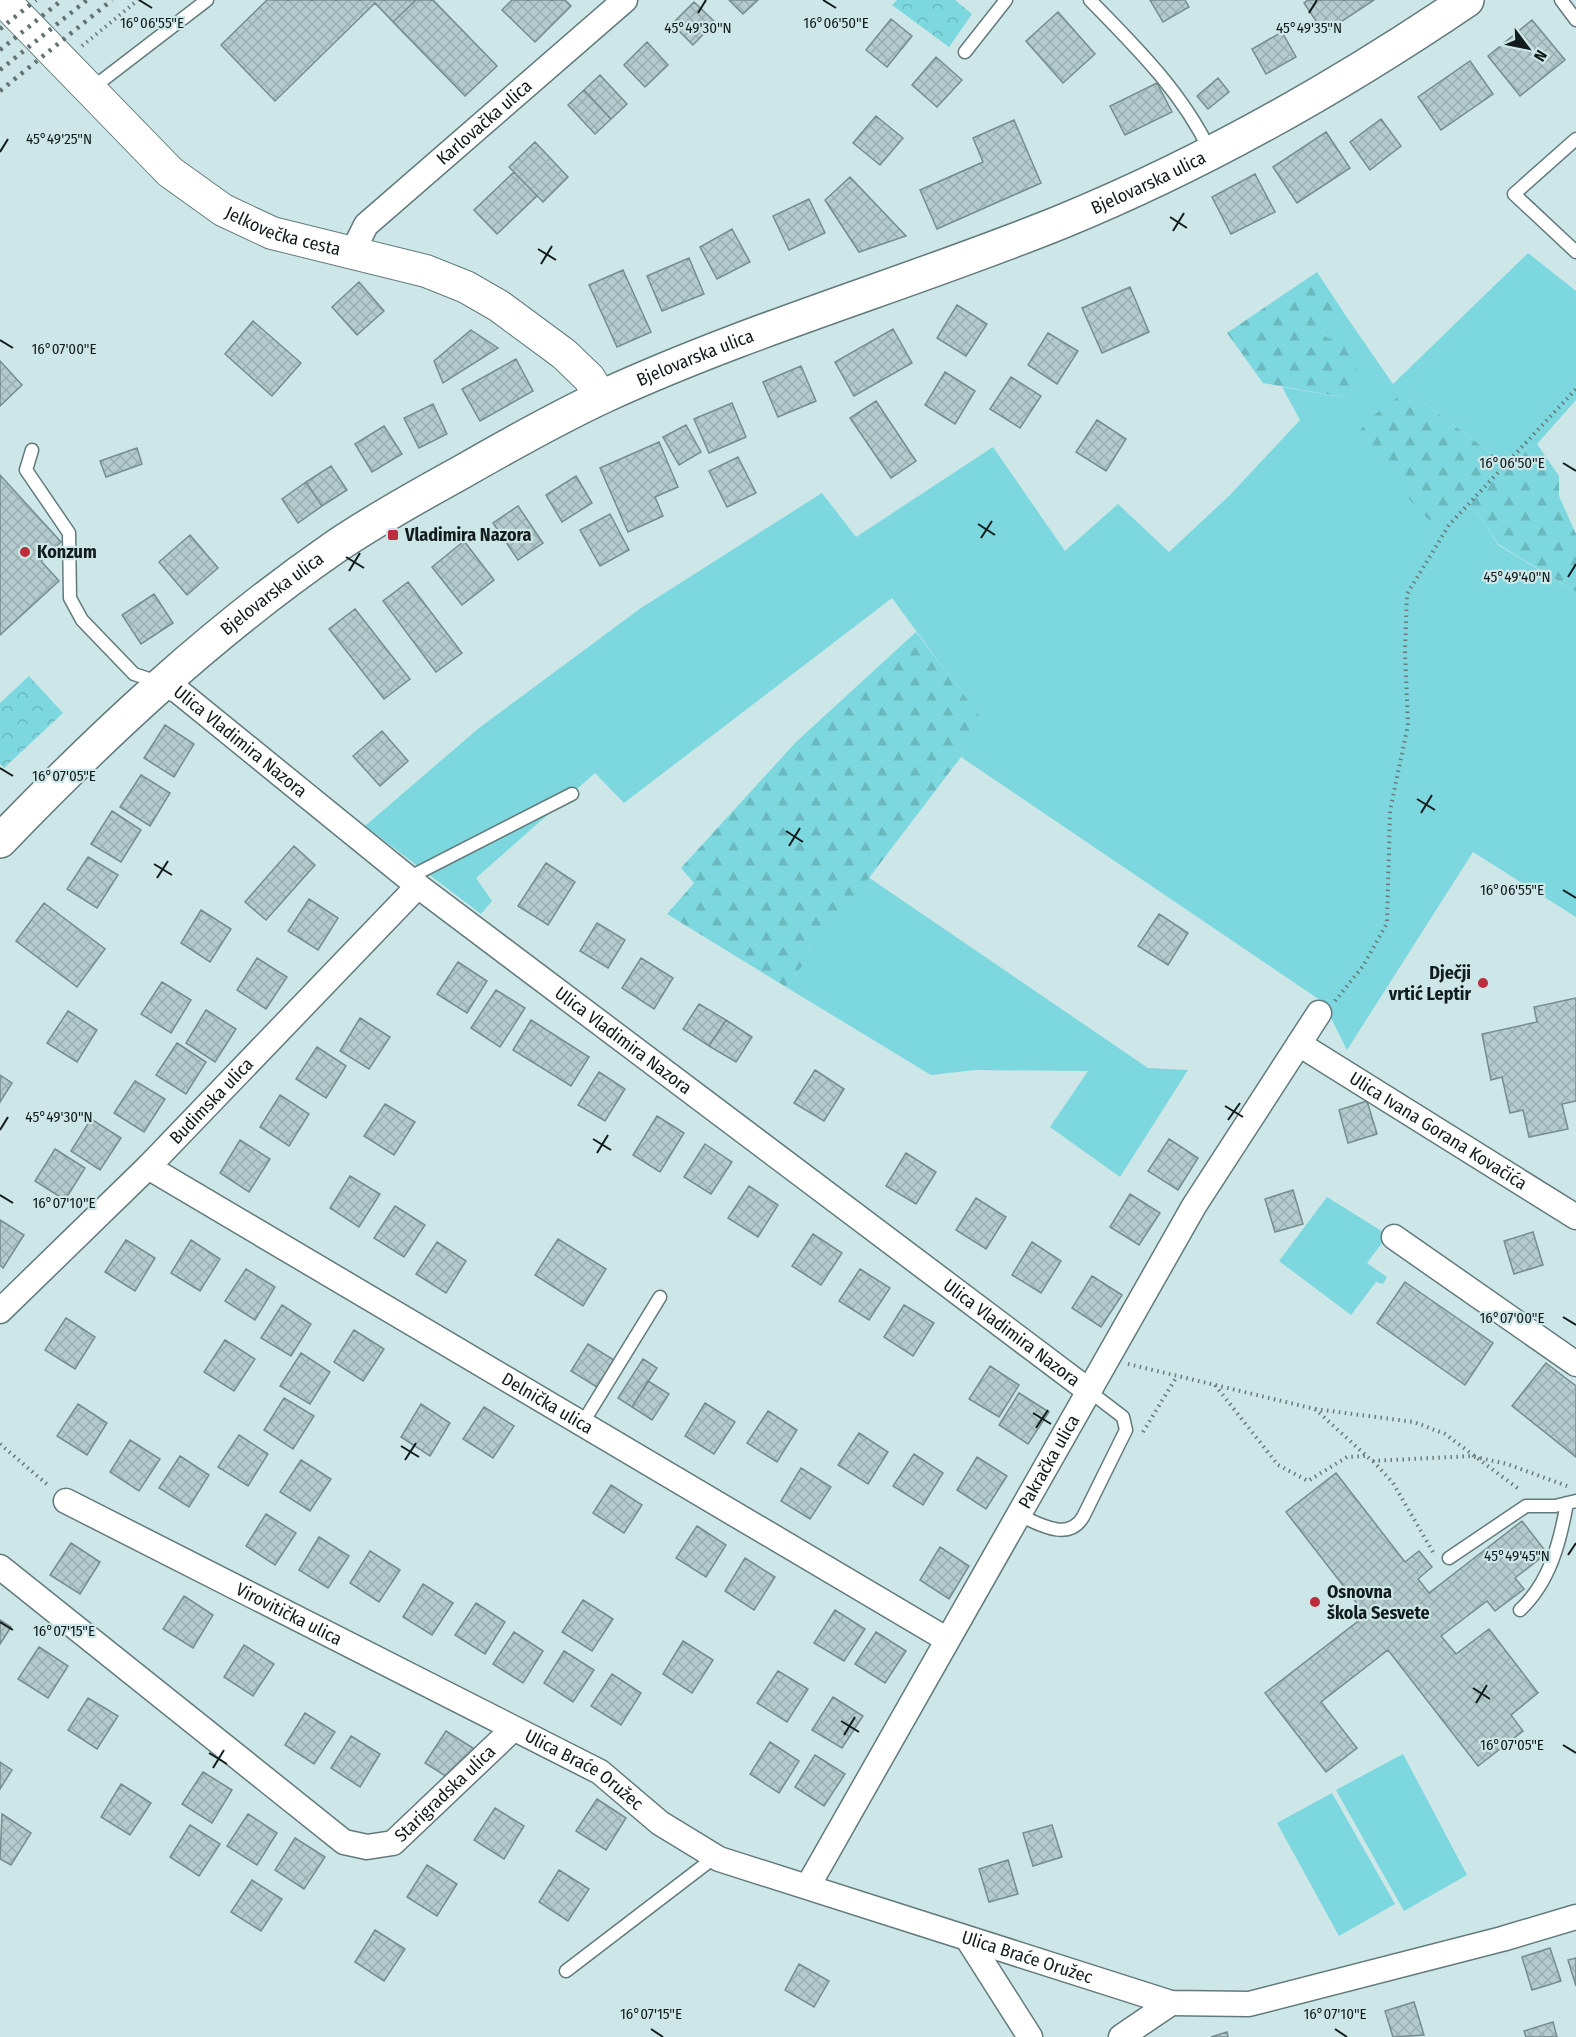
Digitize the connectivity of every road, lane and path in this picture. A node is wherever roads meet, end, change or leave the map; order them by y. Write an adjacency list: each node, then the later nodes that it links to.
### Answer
1 (3, 0): 11 (street, Jelkovečka cesta)
2 (138, 0): 11 (path)
3 (207, 0): 12 (lane)
4 (625, 0): 16 (street, Karlovačka ulica)
5 (1006, 0): 10 (lane)
6 (1090, 0): 14 (lane)
7 (1467, 0): 14 (main road, Bjelovarska ulica)
8 (1561, 0): 9 (lane)
9 (1576, 20)
10 (965, 52)
11 (62, 62): 12 (street, Jelkovečka cesta)
12 (89, 90): 16 (street, Jelkovečka cesta)
13 (1576, 139): 15 (lane)
14 (1210, 152): 18 (main road, Bjelovarska ulica)
15 (1576, 252)
16 (352, 253): 18 (street, Jelkovečka cesta)
17 (1576, 388): 24 (path)
18 (601, 398): 20 (main road, Bjelovarska ulica)
19 (32, 450): 20 (lane)
20 (162, 683): 22 (main road, Bjelovarska ulica); 23 (street, Ulica Vladimira Nazora)
21 (572, 794): 23 (lane)
22 (0, 841)
23 (413, 882): 26 (street, Budimska ulica); 34 (street, Ulica Vladimira Nazora)
24 (1319, 1013): 25 (street, Pakračka ulica)
25 (1299, 1044): 27 (street, Ulica Ivana Gorana Kovačića); 34 (street, Pakračka ulica)
26 (148, 1167): 30 (street, Budimska ulica); 36 (street, Delnička ulica)
27 (1576, 1217)
28 (1394, 1237): 32 (street)
29 (660, 1297): 36 (lane)
30 (0, 1311)
31 (1118, 1362): 33 (path)
32 (1576, 1364)
33 (1215, 1385): 35 (path); 38 (path)
34 (1089, 1391): 45 (street, Pakračka ulica); 45 (lane)
35 (1315, 1409): 38 (path); 39 (path)
36 (582, 1424): 49 (street, Delnička ulica)
37 (0, 1444): 42 (path)
38 (1366, 1456): 40 (path)
39 (1471, 1456): 40 (path); 41 (path); 44 (path)
40 (1372, 1461): 46 (path)
41 (1576, 1491)
42 (66, 1500): 50 (street, Virovitička ulica)
43 (1571, 1502): 44 (lane); 48 (lane)
44 (1526, 1506): 46 (lane)
45 (1019, 1515): 49 (street, Pakračka ulica)
46 (1449, 1558)
47 (0, 1567): 50 (street, Starigradska ulica)
48 (1520, 1610)
49 (946, 1640): 52 (street, Pakračka ulica)
50 (513, 1729): 51 (street, Ulica Braće Oružec)
51 (715, 1857): 52 (street, Ulica Braće Oružec); 55 (lane)
52 (808, 1886): 54 (street, Ulica Braće Oružec)
53 (1576, 1917): 56 (street, Ulica Braće Oružec)
54 (969, 1941): 56 (street, Ulica Braće Oružec); 57 (street)
55 (566, 1971)
56 (1171, 2003): 58 (street)
57 (1030, 2037)
58 (1121, 2037)

